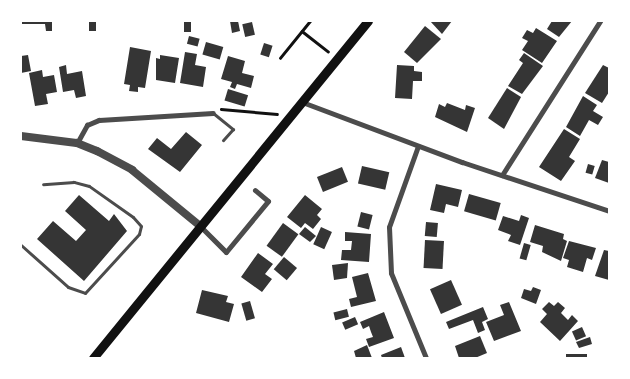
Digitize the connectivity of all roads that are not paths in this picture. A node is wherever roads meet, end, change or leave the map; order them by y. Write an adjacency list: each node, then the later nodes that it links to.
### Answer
1 (368, 21): 3 (main road)
2 (600, 21): 9 (street)
3 (302, 102): 8 (street); 13 (main road)
4 (213, 113): 6 (lane); 7 (street)
5 (21, 136): 7 (street)
6 (222, 140)
7 (77, 143): 13 (street)
8 (418, 146): 9 (street); 16 (street)
9 (502, 175): 12 (street)
10 (43, 184): 14 (lane)
11 (255, 190): 13 (street)
12 (609, 211)
13 (199, 225): 15 (main road)
14 (21, 245)
15 (93, 358)
16 (426, 358)

